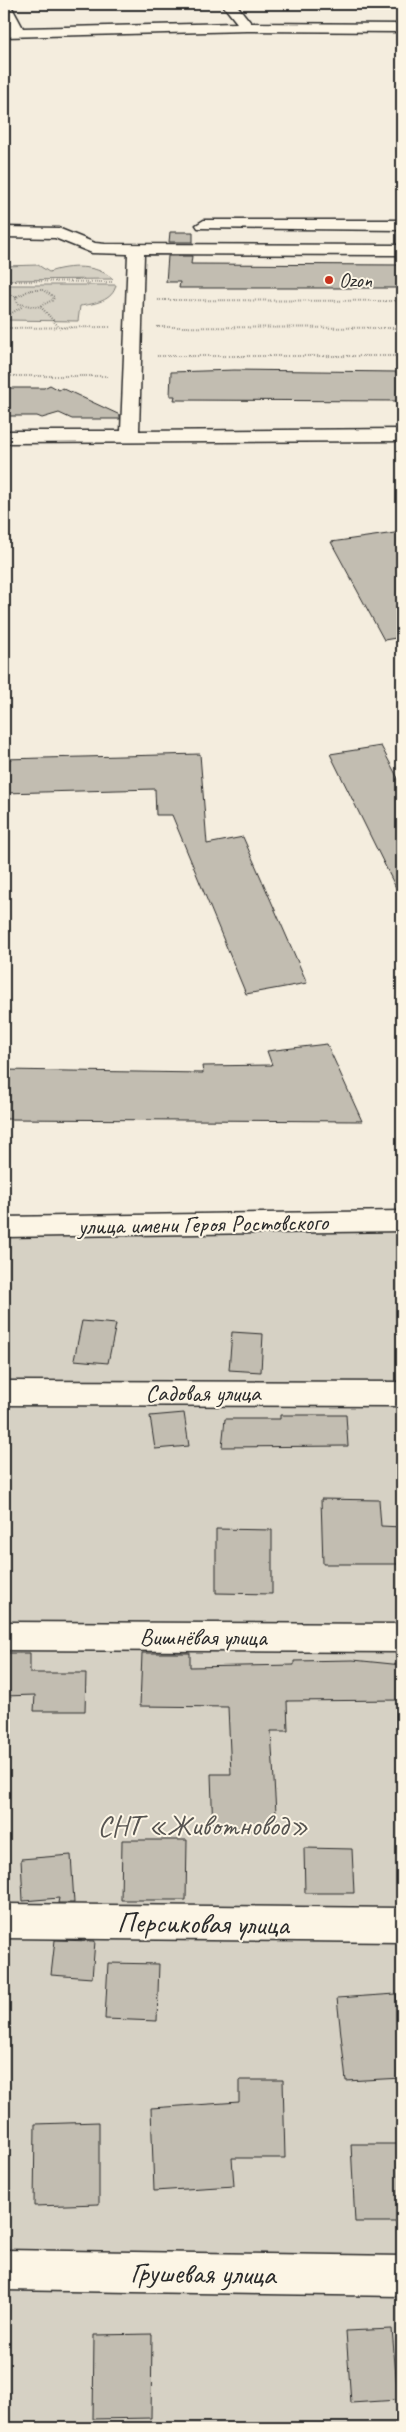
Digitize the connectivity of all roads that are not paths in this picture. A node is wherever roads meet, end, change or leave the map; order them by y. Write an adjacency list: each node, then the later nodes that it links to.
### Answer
1 (229, 4): 3 (street)
2 (4, 5): 5 (street)
3 (247, 27): 4 (street); 5 (street)
4 (402, 28)
5 (11, 33)
6 (204, 225): 7 (street)
7 (402, 225)
8 (4, 232): 9 (street)
9 (136, 249): 10 (street); 12 (street)
10 (402, 250)
11 (402, 435): 12 (street)
12 (130, 436): 13 (street)
13 (4, 437)
14 (402, 1221): 15 (street, улица имени Героя Ростовского)
15 (4, 1227)
16 (4, 1393): 17 (street, Садовая улица)
17 (402, 1394)
18 (4, 1636): 19 (street, Вишнёвая улица)
19 (402, 1638)
20 (4, 1920): 21 (street, Персиковая улица)
21 (402, 1925)
22 (4, 2270): 23 (street, Грушевая улица)
23 (402, 2276)

